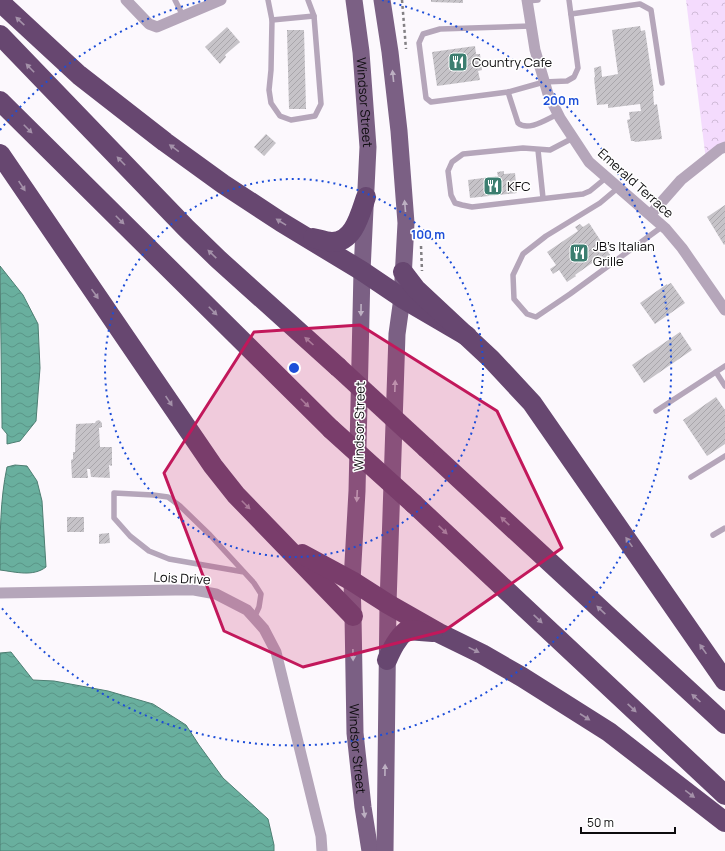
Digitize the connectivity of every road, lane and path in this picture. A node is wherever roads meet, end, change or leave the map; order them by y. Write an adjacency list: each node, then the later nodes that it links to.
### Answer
1 (126, 0): 12 (street)
2 (175, 0): 12 (lane)
3 (268, 0): 14 (lane)
4 (308, 0): 13 (lane)
5 (354, 0): 28 (main road, Windsor Street)
6 (382, 0): 34 (main road, Windsor Street, one-way to 6)
7 (531, 0): 15 (street, Emerald Terrace)
8 (569, 0): 11 (lane)
9 (215, 1): 12 (street)
10 (0, 2): 32 (highway, one-way to 10)
11 (571, 14): 17 (lane); 18 (lane)
12 (182, 16)
13 (314, 16): 14 (lane); 14 (lane)
14 (272, 20)
15 (531, 26): 17 (street, Emerald Terrace); 19 (lane)
16 (0, 35): 56 (highway, one-way to 16, bridge)
17 (544, 82): 19 (lane); 21 (street, Emerald Terrace)
18 (662, 83)
19 (508, 92): 21 (lane)
20 (0, 101): 57 (highway, one-way to 57, bridge)
21 (558, 114): 22 (street, Emerald Terrace)
22 (573, 138): 24 (lane); 26 (street, Emerald Terrace)
23 (725, 147): 30 (street)
24 (538, 150): 29 (lane); 29 (lane)
25 (0, 154): 46 (highway, one-way to 46)
26 (607, 177): 27 (street, Emerald Terrace); 29 (lane)
27 (618, 187): 30 (street, Emerald Terrace); 31 (lane)
28 (366, 197): 32 (highway); 33 (main road, Windsor Street)
29 (543, 198)
30 (651, 214): 31 (street, Emerald Terrace)
31 (663, 226): 36 (street, Emerald Terrace)
32 (304, 236): 33 (highway)
33 (362, 271): 35 (highway); 48 (main road, Windsor Street, one-way to 48)
34 (403, 272): 35 (main road, Windsor Street); 37 (highway)
35 (402, 298): 37 (highway); 50 (main road, Windsor Street, one-way to 35)
36 (725, 310)
37 (467, 336): 55 (highway, one-way to 37)
38 (725, 366): 39 (lane)
39 (716, 372): 40 (lane); 41 (lane)
40 (725, 386)
41 (656, 411)
42 (725, 456): 43 (lane)
43 (691, 477)
44 (725, 528): 45 (lane)
45 (713, 535)
46 (286, 545): 48 (highway); 51 (highway)
47 (244, 572): 47 (lane); 52 (lane)
48 (352, 581): 50 (highway); 51 (main road, Windsor Street)
49 (0, 593): 52 (street, Lois Drive)
50 (388, 604): 53 (highway); 54 (main road, Windsor Street)
51 (353, 616): 60 (main road, Windsor Street, one-way to 60)
52 (254, 618): 59 (street, Lois Drive)
53 (439, 633): 54 (highway); 58 (highway, one-way to 58)
54 (387, 660): 61 (main road, Windsor Street, one-way to 54)
55 (725, 681)
56 (725, 724)
57 (725, 795)
58 (725, 822)
59 (322, 851)
60 (370, 851)
61 (385, 851)

